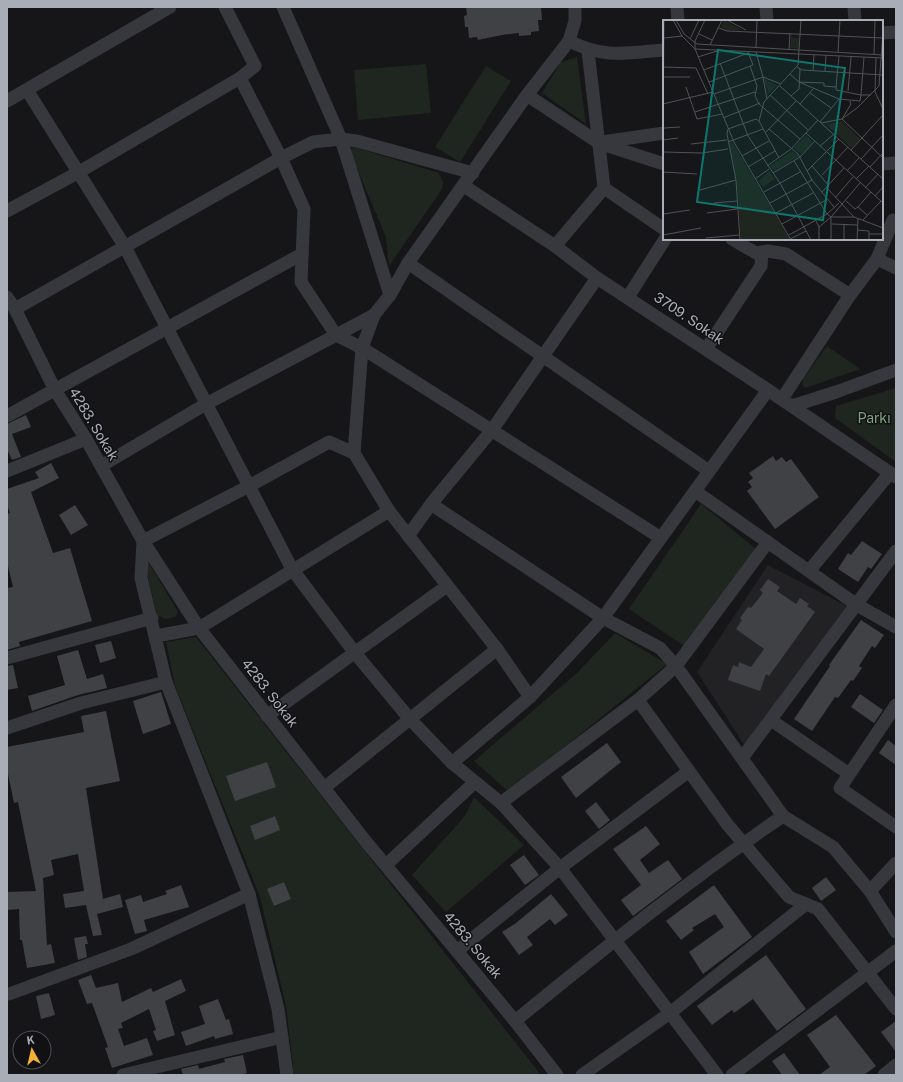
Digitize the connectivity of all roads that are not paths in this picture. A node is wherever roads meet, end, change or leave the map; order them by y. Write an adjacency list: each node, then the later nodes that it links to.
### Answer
1 (170, 7): 17 (street)
2 (225, 7): 16 (street)
3 (283, 7): 21 (street)
4 (575, 7): 13 (street)
5 (677, 7): 8 (street)
6 (766, 7): 9 (street)
7 (854, 7): 10 (street)
8 (678, 20)
9 (767, 20)
10 (855, 20)
11 (896, 32): 12 (street)
12 (883, 33)
13 (569, 41): 15 (street); 18 (street)
14 (663, 50): 15 (street)
15 (588, 51): 22 (street)
16 (240, 78): 23 (street); 27 (street)
17 (27, 90): 19 (street); 27 (street)
18 (527, 95): 22 (street); 28 (street)
19 (7, 101)
20 (663, 133): 22 (street)
21 (341, 139): 23 (street); 28 (street); 44 (street)
22 (598, 143): 25 (street); 30 (street)
23 (281, 158): 37 (street); 39 (street)
24 (896, 163): 26 (street)
25 (663, 164)
26 (883, 164)
27 (79, 172): 31 (street); 37 (street)
28 (473, 173): 29 (street)
29 (464, 186): 36 (street, 3709. Sokak); 41 (street)
30 (604, 188): 33 (street); 36 (street)
31 (7, 211)
32 (890, 220): 40 (street)
33 (663, 228)
34 (664, 240): 47 (street)
35 (734, 240): 38 (street)
36 (555, 246): 43 (street, 3709. Sokak)
37 (125, 247): 48 (street); 50 (street)
38 (762, 252): 45 (street); 53 (street)
39 (302, 254): 50 (street); 51 (street)
40 (877, 259): 42 (street); 45 (street)
41 (408, 263): 44 (street); 54 (street)
42 (896, 268)
43 (597, 278): 47 (street, 3709. Sokak); 54 (street)
44 (390, 295): 49 (street)
45 (850, 295): 58 (street)
46 (7, 297): 48 (street, 4283. Sokak)
47 (628, 297): 53 (street, 3709. Sokak)
48 (15, 309): 56 (street, 4283. Sokak)
49 (374, 315): 51 (street); 52 (street)
50 (166, 327): 56 (street); 59 (street)
51 (336, 335): 52 (street); 59 (street)
52 (362, 348): 61 (street); 63 (street)
53 (706, 349): 57 (street, 3709. Sokak)
54 (543, 355): 61 (street); 66 (street)
55 (896, 370): 58 (street)
56 (55, 390): 60 (street); 62 (street, 4283. Sokak)
57 (768, 390): 58 (street, 3709. Sokak); 66 (street)
58 (787, 403): 67 (street, 3709. Sokak)
59 (206, 404): 64 (street); 68 (street)
60 (7, 416)
61 (492, 430): 70 (street); 73 (street)
62 (86, 439): 64 (street, 4283. Sokak); 65 (street)
63 (354, 453): 68 (street); 71 (street)
64 (101, 466): 74 (street, 4283. Sokak)
65 (7, 471)
66 (709, 471): 69 (street)
67 (893, 475): 78 (street)
68 (249, 486): 74 (street); 77 (street)
69 (695, 491): 73 (street); 75 (street)
70 (431, 504): 72 (street); 82 (street)
71 (388, 511): 72 (street); 77 (street)
72 (408, 536): 79 (street)
73 (661, 538): 82 (street)
74 (143, 541): 81 (street); 84 (street, 4283. Sokak)
75 (768, 542): 78 (street); 89 (street)
76 (896, 551): 80 (street)
77 (292, 569): 84 (street); 87 (street)
78 (809, 571): 80 (street)
79 (447, 586): 86 (street); 87 (street)
80 (857, 605): 83 (street); 96 (street)
81 (152, 618): 85 (street); 88 (street)
82 (603, 618): 89 (street); 91 (street)
83 (896, 627)
84 (199, 628): 85 (street); 94 (street, 4283. Sokak)
85 (156, 636): 90 (street)
86 (497, 649): 91 (street); 95 (street)
87 (355, 653): 94 (street); 95 (street)
88 (7, 658)
89 (676, 666): 92 (street); 98 (street)
90 (166, 682): 97 (street); 112 (street)
91 (530, 697): 99 (street)
92 (638, 700): 100 (street); 104 (street)
93 (896, 705): 101 (street)
94 (267, 716): 103 (street, 4283. Sokak)
95 (409, 718): 99 (street); 103 (street)
96 (771, 720): 98 (street); 101 (street)
97 (7, 728)
98 (742, 758): 105 (street)
99 (452, 763): 102 (street)
100 (689, 771): 107 (street); 110 (street)
101 (849, 774): 106 (street)
102 (475, 782): 104 (street); 109 (street)
103 (324, 788): 109 (street, 4283. Sokak)
104 (501, 803): 110 (street)
105 (783, 816): 107 (street); 111 (street)
106 (896, 827)
107 (743, 843): 113 (street); 115 (street)
108 (896, 863): 111 (street)
109 (386, 865): 116 (street, 4283. Sokak)
110 (560, 868): 115 (street); 116 (street)
111 (870, 891): 114 (street)
112 (249, 894): 119 (street); 123 (street)
113 (806, 904): 118 (street); 121 (street)
114 (896, 932)
115 (615, 940): 121 (street); 122 (street)
116 (457, 951): 122 (street, 4283. Sokak)
117 (896, 951): 118 (street)
118 (867, 974): 120 (street); 130 (street)
119 (9, 994)
120 (896, 1008)
121 (670, 1013): 128 (street); 129 (street)
122 (515, 1021): 127 (street, 4283. Sokak)
123 (282, 1037): 125 (street); 126 (street)
124 (896, 1065): 131 (street)
125 (124, 1075)
126 (287, 1075)
127 (557, 1075)
128 (582, 1075)
129 (718, 1075)
130 (732, 1075)
131 (884, 1075)

